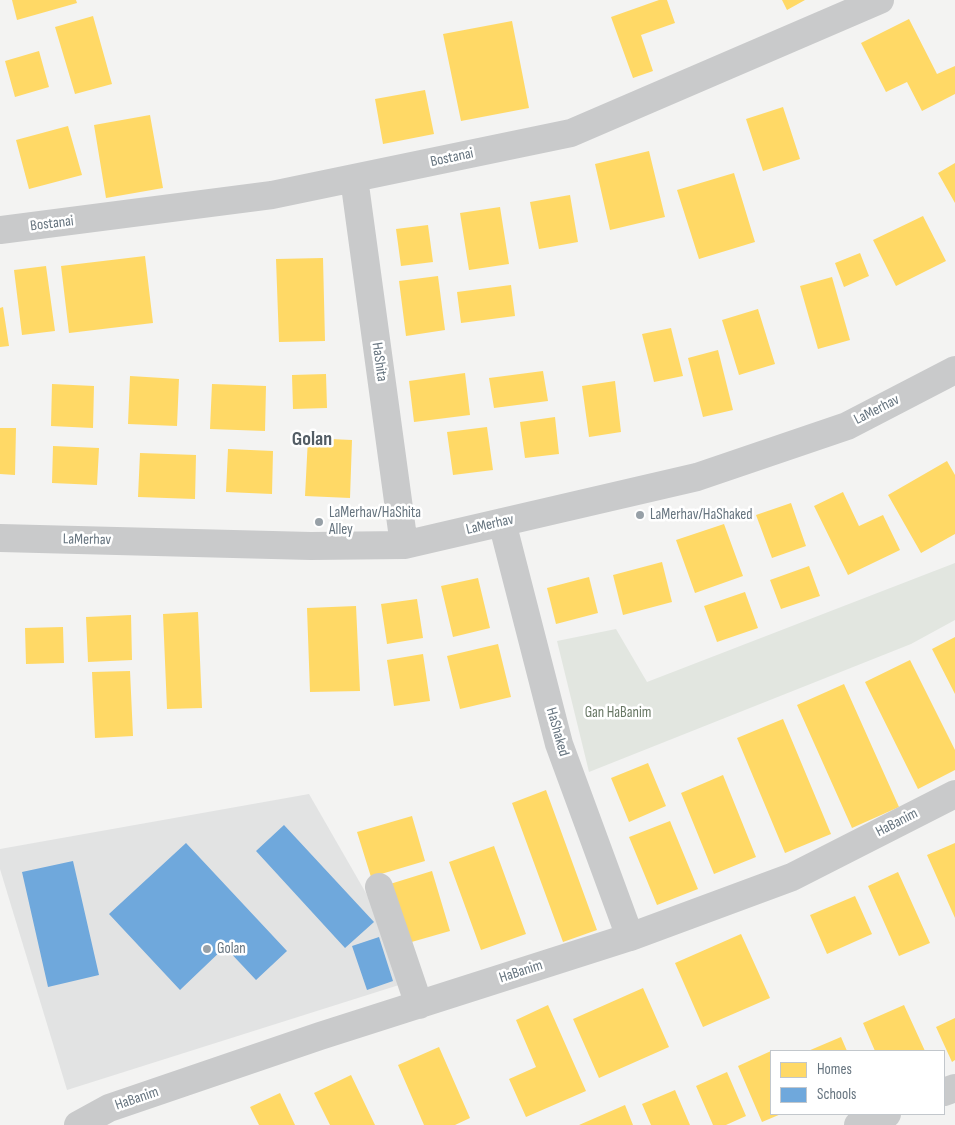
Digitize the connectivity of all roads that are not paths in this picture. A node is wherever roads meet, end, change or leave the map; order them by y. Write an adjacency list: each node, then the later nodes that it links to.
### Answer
1 (880, 0): 2 (street, Bostanai)
2 (354, 178): 3 (street, Bostanai); 7 (street, HaShita)
3 (0, 230)
4 (955, 370): 5 (street, LaMerhav)
5 (502, 522): 7 (street, LaMerhav); 10 (street, HaShaked)
6 (0, 538): 7 (street, LaMerhav)
7 (404, 545)
8 (955, 794): 10 (street, HaBanim)
9 (379, 887): 11 (street)
10 (630, 937): 11 (street, HaBanim)
11 (419, 1004): 13 (street, HaBanim)
12 (884, 1115): 14 (street)
13 (78, 1125)
14 (858, 1125)

